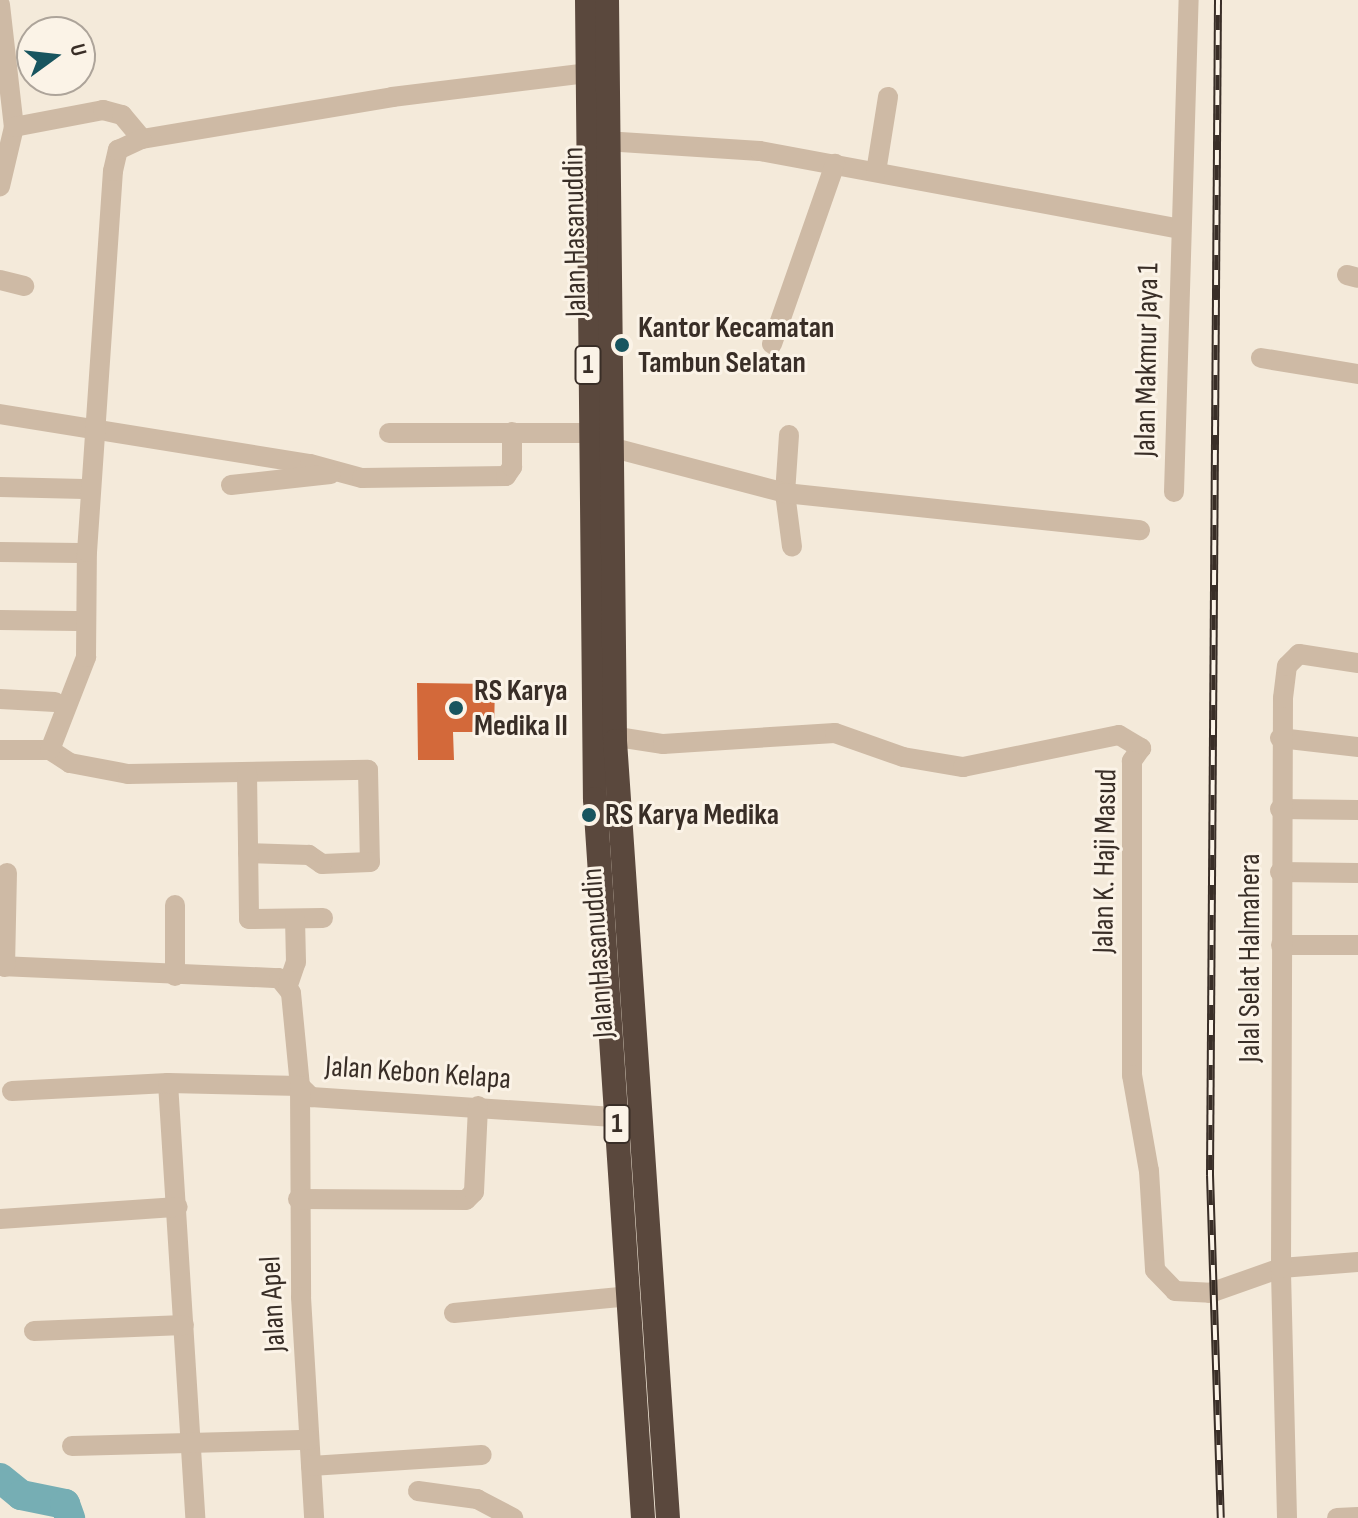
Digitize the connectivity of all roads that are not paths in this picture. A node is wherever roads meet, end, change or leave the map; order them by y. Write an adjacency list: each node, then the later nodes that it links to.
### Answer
1 (587, 0): 5 (highway, Jalan Hasanuddin / 1)
2 (607, 0): 9 (highway, Jalan Hasanuddin / 1)
3 (1189, 0): 13 (street, Jalan Makmur Jaya 1)
4 (0, 5): 7 (street)
5 (587, 73): 8 (street); 23 (highway, Jalan Hasanuddin / 1)
6 (888, 97): 11 (street)
7 (14, 127): 8 (street); 12 (street)
8 (142, 139): 20 (street)
9 (605, 141): 10 (street); 25 (highway, Jalan Hasanuddin / 1)
10 (835, 164): 11 (street); 16 (street)
11 (876, 172): 13 (street)
12 (0, 186)
13 (1180, 229): 30 (street, Jalan Makmur Jaya 1)
14 (0, 280): 15 (street)
15 (24, 286)
16 (772, 344)
17 (1261, 358): 18 (street)
18 (1358, 374)
19 (0, 414): 20 (street)
20 (96, 428): 26 (street); 45 (street)
21 (512, 432): 22 (street); 23 (street); 26 (street)
22 (389, 433)
23 (589, 433): 41 (highway, Jalan Hasanuddin / 1)
24 (789, 435): 31 (street)
25 (610, 447): 31 (street); 41 (highway, Jalan Hasanuddin / 1)
26 (337, 473): 27 (street)
27 (231, 485)
28 (0, 487): 29 (street)
29 (84, 489)
30 (1174, 492)
31 (785, 493): 32 (street); 33 (street)
32 (1140, 530)
33 (792, 547)
34 (0, 552): 35 (street)
35 (80, 553)
36 (0, 620): 37 (street)
37 (77, 621)
38 (1358, 663): 42 (street, Jalal Selat Halmahera)
39 (0, 699): 40 (street)
40 (55, 702)
41 (606, 735): 65 (highway, Jalan Hasanuddin / 1); 70 (street, Jalan K. Haji Masud)
42 (1280, 738): 43 (street); 47 (street, Jalal Selat Halmahera)
43 (1358, 747)
44 (0, 750): 45 (street)
45 (50, 750): 46 (street)
46 (247, 773): 49 (street); 49 (street)
47 (1280, 809): 48 (street); 50 (street, Jalal Selat Halmahera)
48 (1358, 810)
49 (248, 853): 55 (street)
50 (1280, 872): 52 (street); 56 (street, Jalal Selat Halmahera)
51 (7, 873): 58 (street)
52 (1358, 873)
53 (175, 905): 59 (street)
54 (323, 918): 55 (street)
55 (295, 919): 60 (street, Jalan Kebon Kelapa)
56 (1281, 945): 57 (street); 70 (street, Jalal Selat Halmahera)
57 (1358, 945)
58 (3, 967): 59 (street)
59 (175, 976): 60 (street)
60 (288, 985): 62 (street, Jalan Kebon Kelapa)
61 (168, 1083): 62 (street); 63 (street); 67 (street)
62 (300, 1086): 64 (street, Jalan Kebon Kelapa); 66 (street, Jalan Apel)
63 (12, 1091)
64 (478, 1106): 65 (street, Jalan Kebon Kelapa); 66 (street)
65 (628, 1118): 71 (highway, Jalan Hasanuddin / 1); 86 (highway, Jalan Hasanuddin / 1)
66 (298, 1199): 76 (street, Jalan Apel)
67 (178, 1207): 68 (street); 73 (street)
68 (0, 1219)
69 (1358, 1262): 70 (street, Jalan K. Haji Masud)
70 (1281, 1268): 87 (street, Jalal Selat Halmahera)
71 (630, 1296): 72 (street); 85 (highway, Jalan Hasanuddin / 1)
72 (454, 1313)
73 (184, 1325): 74 (street); 75 (street)
74 (34, 1331)
75 (190, 1439): 76 (street); 77 (street); 82 (street)
76 (309, 1440): 79 (street, Jalan Apel)
77 (72, 1446)
78 (482, 1455): 79 (street)
79 (311, 1466): 83 (street, Jalan Apel)
80 (418, 1491): 84 (street)
81 (1358, 1517): 88 (street)
82 (195, 1518)
83 (314, 1518)
84 (513, 1518)
85 (643, 1518)
86 (668, 1518)
87 (1287, 1518)
88 (1337, 1518)

